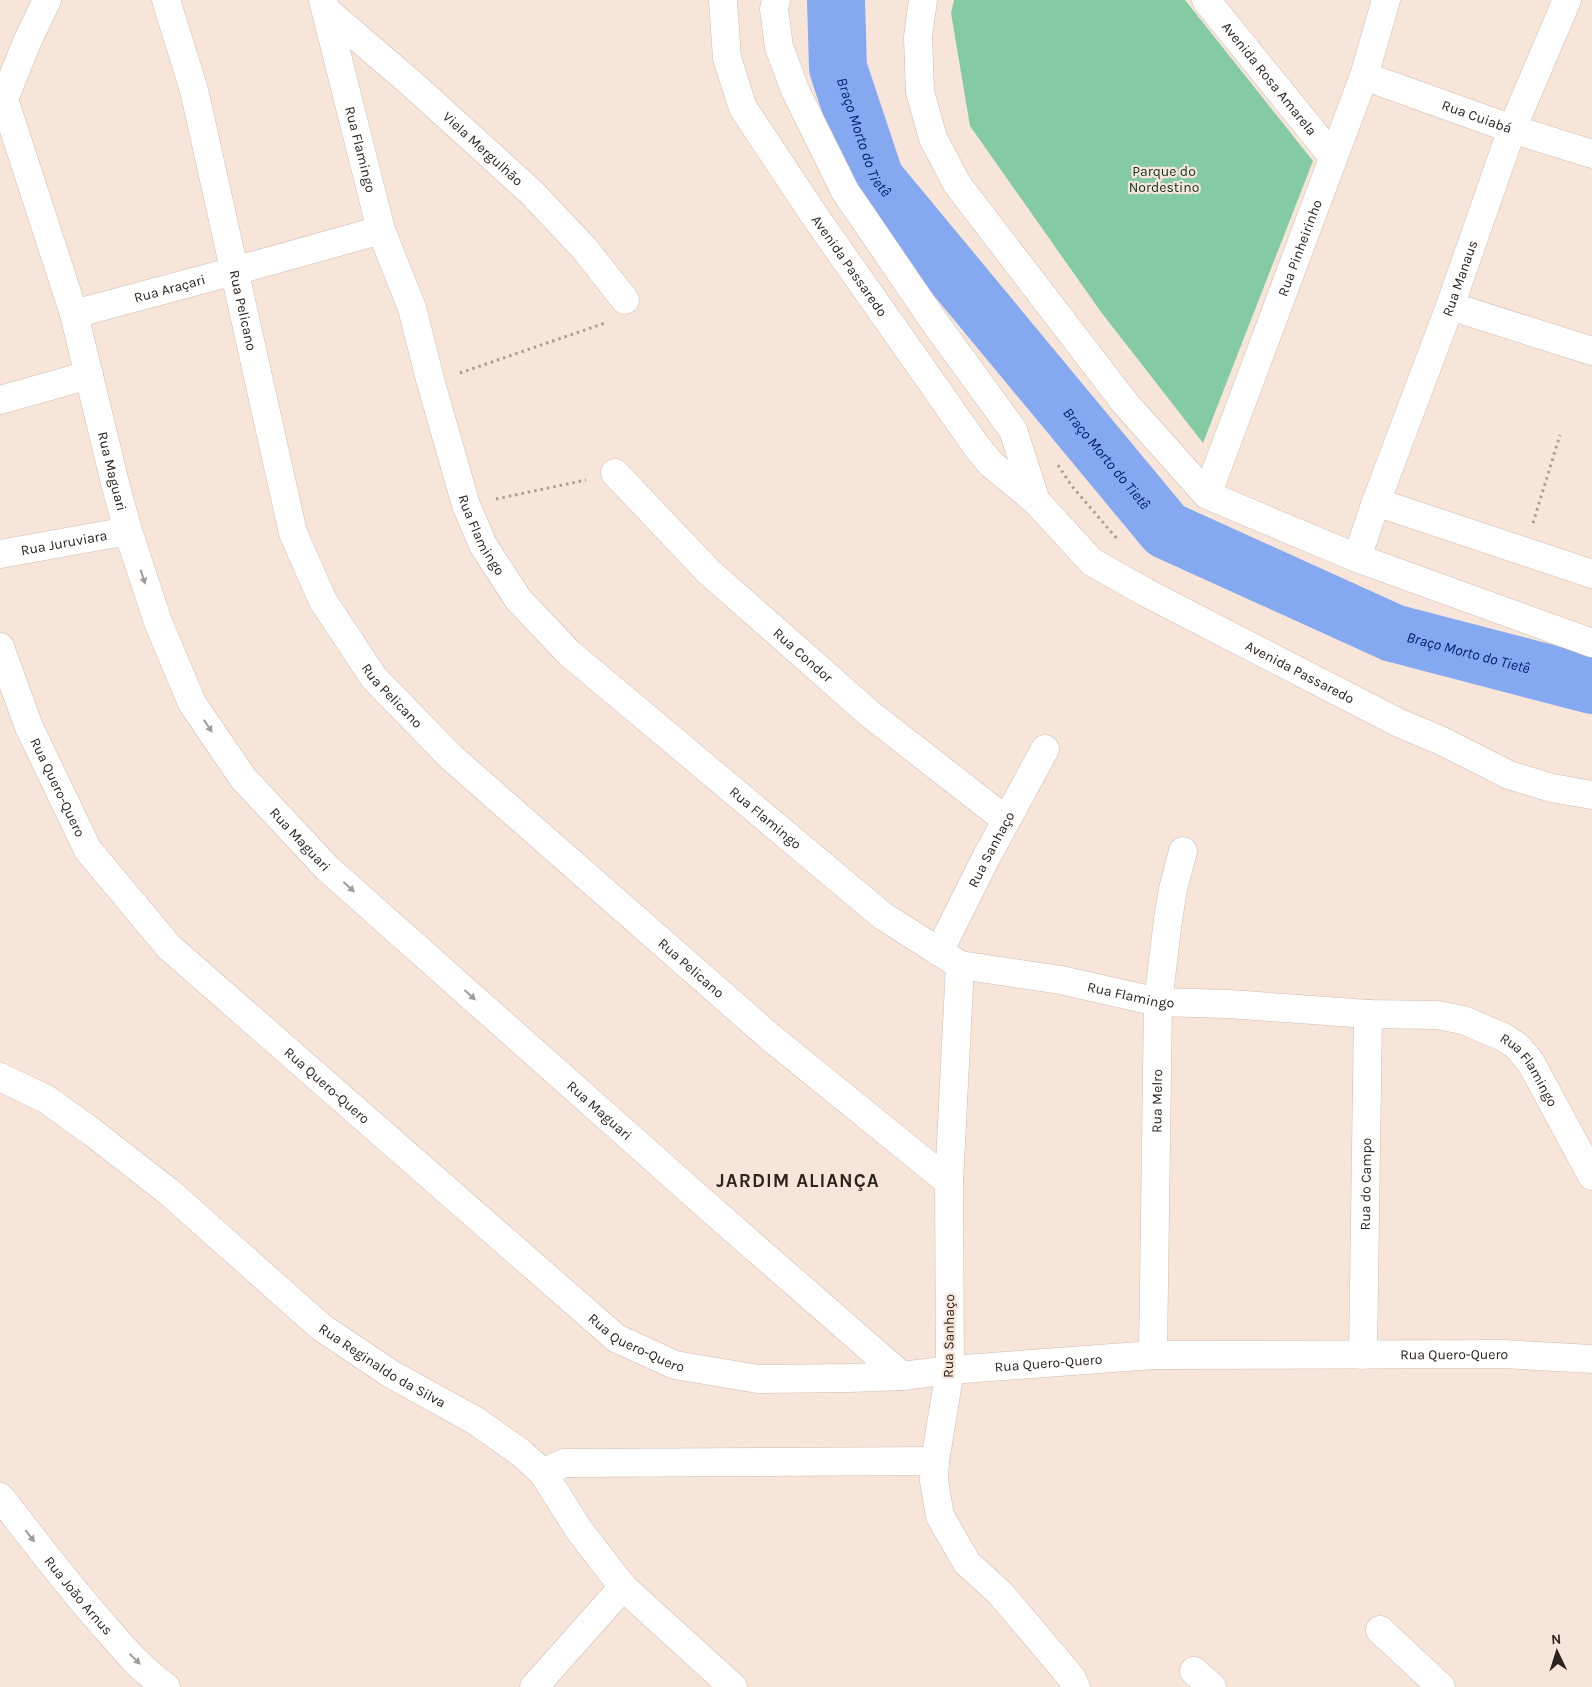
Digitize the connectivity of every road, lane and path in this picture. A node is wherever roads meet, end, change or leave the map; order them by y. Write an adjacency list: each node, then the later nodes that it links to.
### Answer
1 (47, 0): 11 (street)
2 (166, 0): 16 (street, Rua Pelicano)
3 (723, 0): 28 (street, Avenida Passaredo)
4 (776, 0): 28 (street, Avenida Passaredo)
5 (923, 0): 27 (street)
6 (1206, 0): 14 (street, Avenida Rosa Amarela)
7 (1567, 0): 12 (street, Rua Manaus)
8 (1380, 5): 10 (street, Rua Pinheirinho)
9 (325, 6): 15 (street, Rua Flamingo); 17 (street, Viela Mergulhão)
10 (1364, 76): 12 (street, Rua Cuiabá); 14 (street, Rua Pinheirinho)
11 (2, 101): 19 (street, Rua Maguari)
12 (1512, 129): 13 (street, Rua Cuiabá); 18 (street, Rua Manaus)
13 (1592, 154)
14 (1332, 157): 27 (street, Rua Pinheirinho)
15 (382, 230): 16 (street, Rua Araçari); 22 (street, Rua Flamingo)
16 (234, 271): 19 (street, Rua Araçari); 48 (street, Rua Pelicano)
17 (624, 300): 22 (path)
18 (1450, 306): 20 (street); 29 (street, Rua Manaus)
19 (74, 314): 21 (street, Rua Maguari)
20 (1592, 351)
21 (89, 375): 23 (street); 31 (street, Rua Maguari)
22 (431, 384): 30 (street, Rua Flamingo)
23 (0, 400)
24 (1560, 435): 33 (path)
25 (1055, 461): 32 (path)
26 (615, 473): 30 (path); 41 (street, Rua Condor)
27 (1207, 495): 35 (street)
28 (1036, 501): 40 (street, Avenida Passaredo)
29 (1376, 502): 33 (street); 35 (street, Rua Manaus)
30 (466, 505): 43 (street, Rua Flamingo)
31 (128, 531): 34 (street, Rua Juruviara); 53 (street, Rua Maguari, one-way to 53)
32 (1119, 542)
33 (1525, 551): 36 (street)
34 (0, 554)
35 (1357, 558): 37 (street)
36 (1592, 574)
37 (1592, 643)
38 (0, 647): 53 (street, Rua Quero-Quero)
39 (1045, 749): 41 (street, Rua Sanhaço)
40 (1592, 795)
41 (1006, 820): 43 (street, Rua Sanhaço)
42 (1183, 851): 44 (street, Rua Melro)
43 (949, 959): 44 (street, Rua Flamingo); 48 (street, Rua Sanhaço)
44 (1158, 1002): 45 (street, Rua Flamingo); 50 (street, Rua Melro)
45 (1368, 1014): 47 (street, Rua Flamingo); 49 (street, Rua do Campo)
46 (0, 1077): 55 (street, Rua Reginaldo da Silva)
47 (1592, 1176)
48 (949, 1182): 52 (street, Rua Sanhaço)
49 (1363, 1354): 50 (street, Rua Quero-Quero); 51 (street, Rua Quero-Quero)
50 (1153, 1355): 52 (street, Rua Quero-Quero)
51 (1592, 1359)
52 (950, 1370): 53 (street, Rua Quero-Quero); 54 (street, Rua Sanhaço)
53 (902, 1376)
54 (934, 1461): 55 (street); 62 (street, Rua Sanhaço)
55 (542, 1473): 57 (street, Rua Reginaldo da Silva)
56 (0, 1497): 59 (street, Rua João Arnus, one-way to 59)
57 (623, 1587): 60 (street); 61 (street, Rua Reginaldo da Silva)
58 (1380, 1630): 63 (street)
59 (166, 1687)
60 (534, 1687)
61 (733, 1687)
62 (1076, 1687)
63 (1441, 1687)

